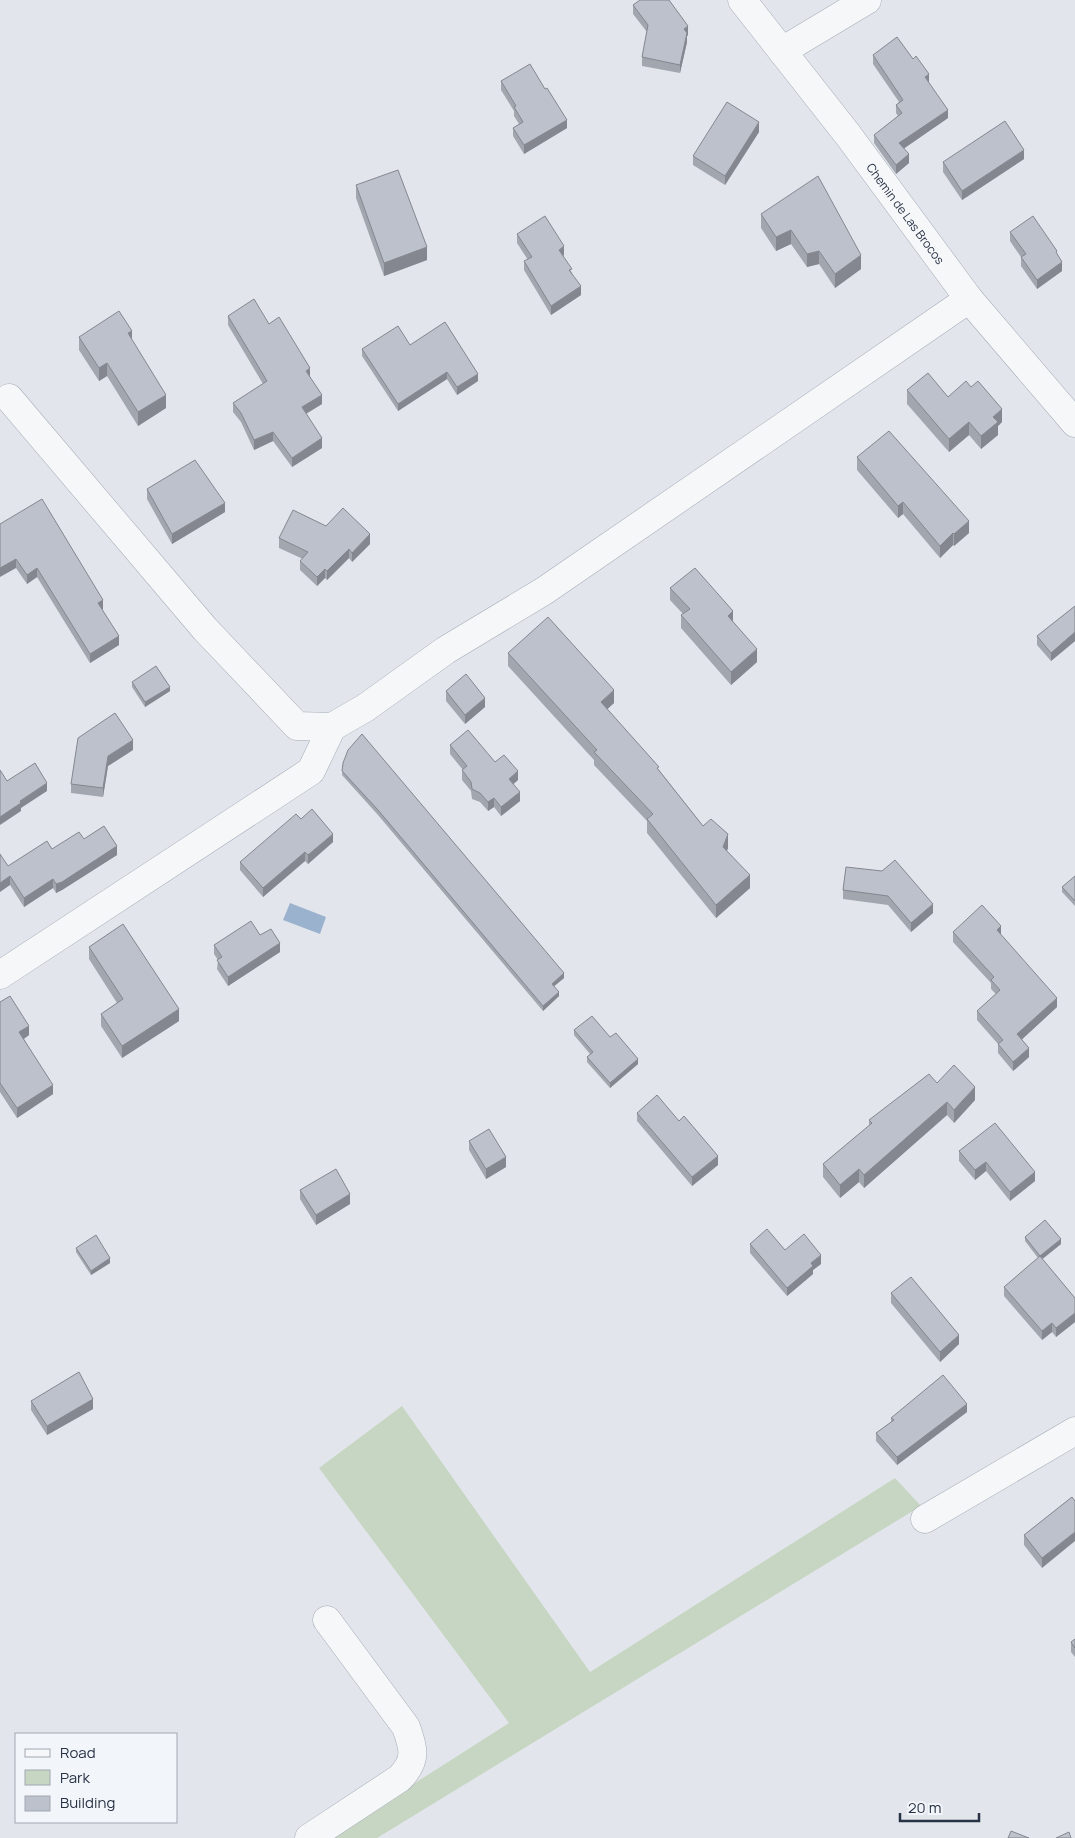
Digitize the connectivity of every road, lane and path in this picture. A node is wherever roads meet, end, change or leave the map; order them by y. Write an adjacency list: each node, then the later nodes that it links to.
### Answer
1 (742, 0): 3 (street, Chemin de Las Brocos)
2 (867, 0): 3 (street)
3 (782, 51): 4 (street, Chemin de Las Brocos)
4 (969, 298): 6 (street, Chemin de Las Brocos); 7 (street)
5 (10, 398): 7 (street)
6 (1075, 423)
7 (332, 727): 8 (street)
8 (0, 975)
9 (1075, 1431): 10 (street)
10 (925, 1519)
11 (327, 1620): 12 (street)
12 (309, 1838)

